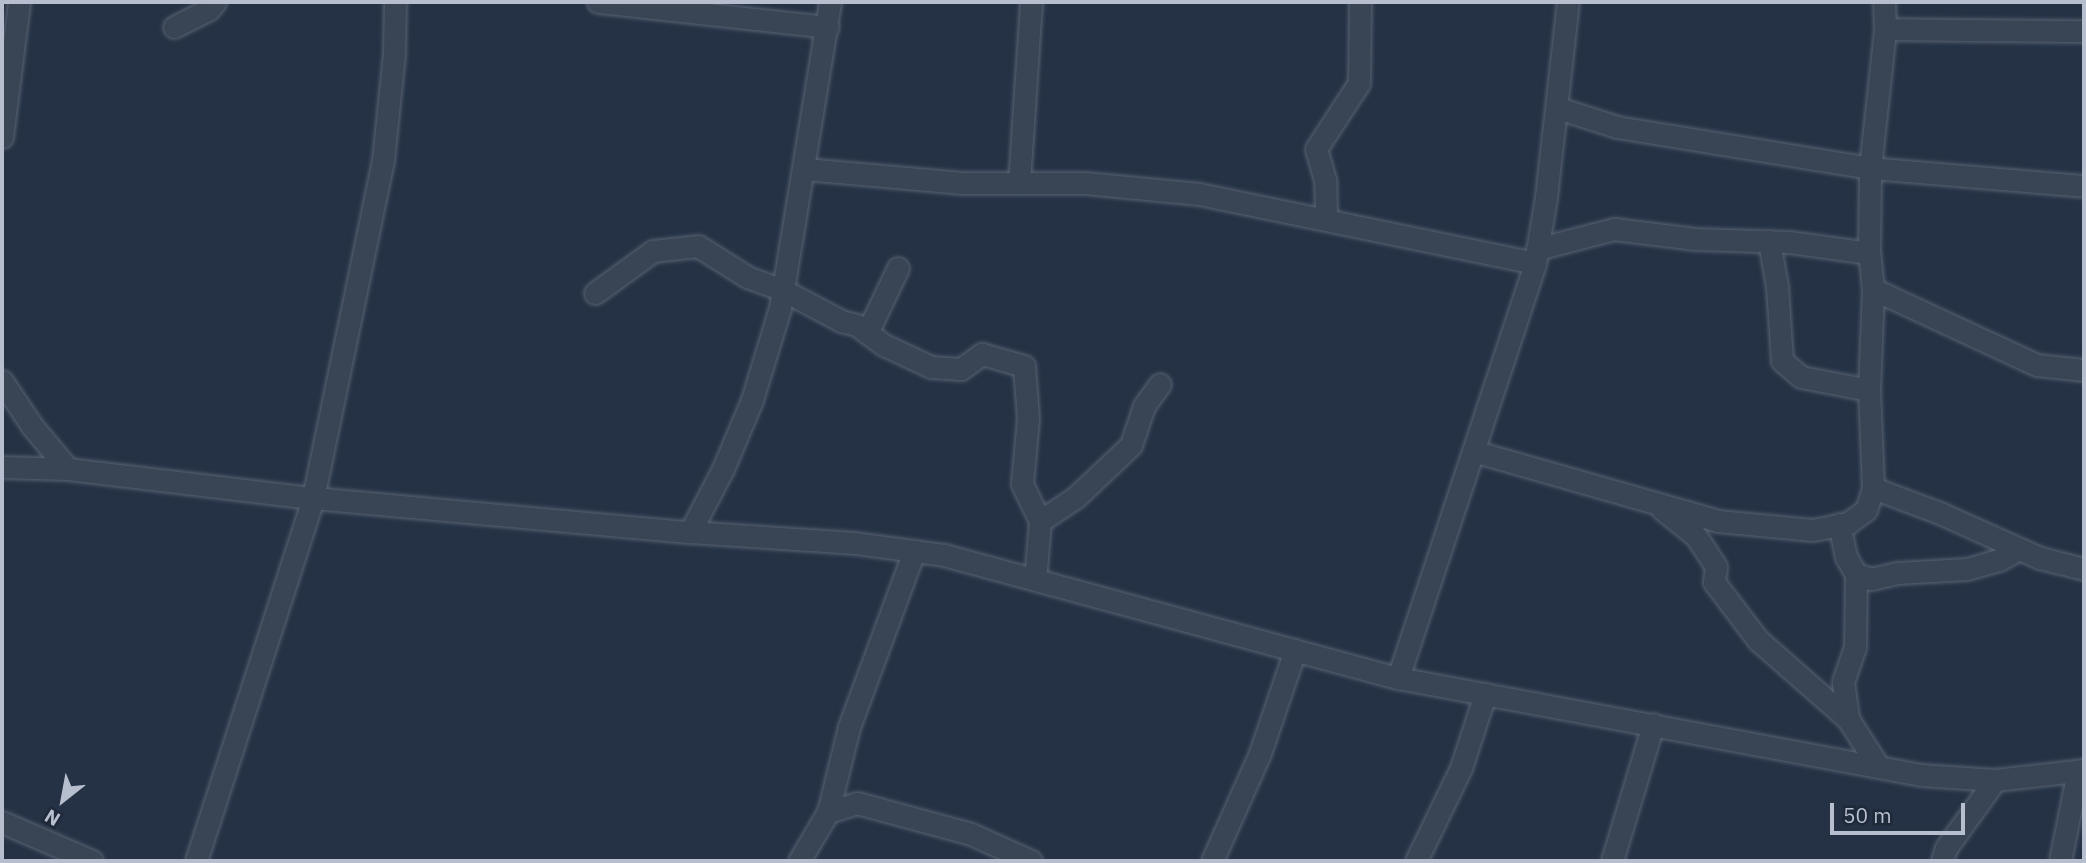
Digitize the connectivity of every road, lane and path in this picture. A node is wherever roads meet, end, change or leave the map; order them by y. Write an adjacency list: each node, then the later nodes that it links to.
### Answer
1 (19, 2): 15 (street)
2 (215, 2): 10 (street)
3 (395, 2): 37 (street)
4 (598, 2): 11 (street)
5 (830, 2): 11 (street)
6 (1031, 2): 18 (street)
7 (1360, 2): 20 (street)
8 (1568, 2): 14 (street)
9 (1884, 2): 12 (street)
10 (174, 27)
11 (828, 27): 17 (street)
12 (1885, 29): 13 (street); 16 (street)
13 (2084, 31)
14 (1557, 113): 16 (street); 23 (street)
15 (2, 136)
16 (1870, 168): 19 (street); 22 (street)
17 (805, 169): 18 (street); 26 (street)
18 (1019, 183): 20 (street)
19 (2084, 186)
20 (1326, 219): 23 (street)
21 (1769, 241): 22 (street); 23 (street); 32 (street)
22 (1869, 253): 25 (street)
23 (1536, 256): 33 (street)
24 (898, 268): 28 (street)
25 (1873, 289): 29 (street); 32 (street)
26 (783, 290): 27 (street); 28 (street); 41 (street)
27 (595, 293)
28 (867, 333): 39 (street)
29 (2084, 370)
30 (2, 381): 35 (street)
31 (1160, 384): 39 (street)
32 (1869, 390): 36 (street)
33 (1473, 451): 38 (street); 48 (street)
34 (2, 467): 35 (street)
35 (68, 469): 37 (street)
36 (1873, 488): 40 (street); 42 (street)
37 (313, 498): 41 (street); 58 (street)
38 (1655, 503): 40 (street); 50 (street)
39 (1040, 520): 46 (street)
40 (1839, 524): 45 (street)
41 (690, 532): 43 (street)
42 (2019, 549): 44 (street); 45 (street)
43 (914, 551): 46 (street); 55 (street)
44 (2084, 569)
45 (1856, 574): 50 (street)
46 (1035, 580): 47 (street)
47 (1295, 650): 48 (street); 61 (street)
48 (1398, 678): 49 (street)
49 (1485, 694): 51 (street); 62 (street)
50 (1848, 719): 52 (street)
51 (1653, 724): 52 (street); 63 (street)
52 (1878, 766): 54 (street)
53 (2081, 770): 54 (street); 65 (street)
54 (1995, 780): 64 (street)
55 (828, 811): 59 (street); 60 (street)
56 (2, 822): 57 (street)
57 (92, 861)
58 (196, 861)
59 (799, 861)
60 (1031, 861)
61 (1212, 861)
62 (1416, 861)
63 (1612, 861)
64 (1942, 861)
65 (2060, 861)

